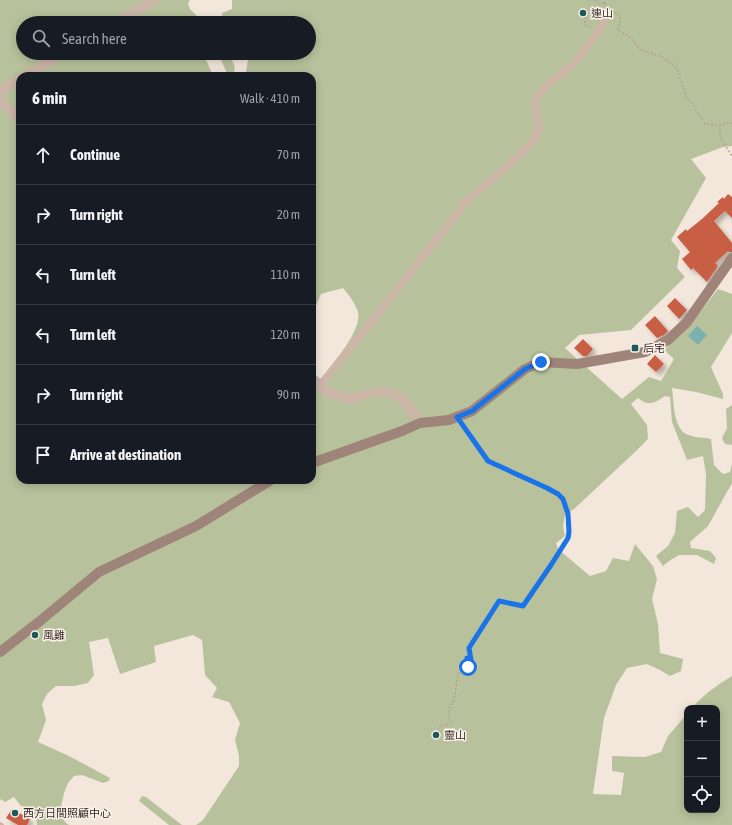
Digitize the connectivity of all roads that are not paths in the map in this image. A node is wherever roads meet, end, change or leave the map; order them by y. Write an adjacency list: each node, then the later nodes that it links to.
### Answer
1 (154, 0): 2 (street)
2 (127, 16)
3 (604, 20): 12 (street)
4 (52, 60): 5 (street)
5 (32, 72)
6 (16, 81): 7 (street)
7 (0, 91)
8 (0, 100): 9 (street)
9 (16, 115)
10 (732, 258): 13 (main road)
11 (316, 382): 12 (street)
12 (320, 386): 13 (street)
13 (420, 423): 14 (main road)
14 (316, 462)
15 (264, 484): 16 (main road)
16 (0, 652)

